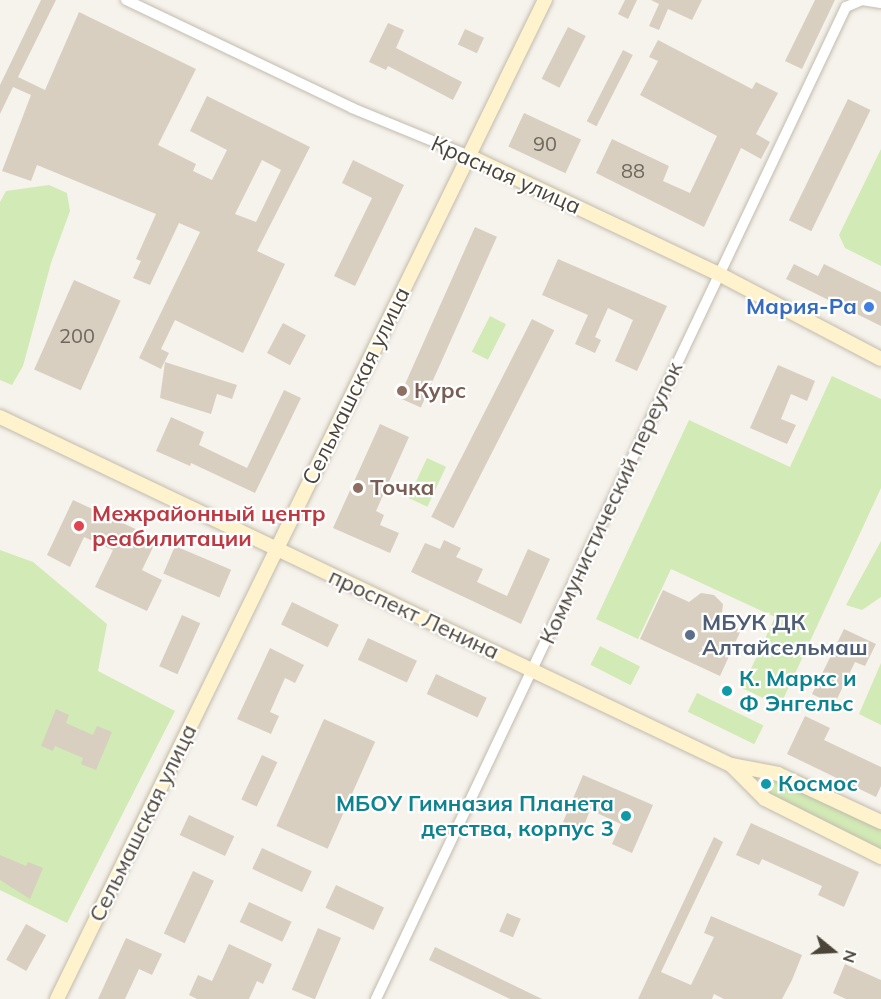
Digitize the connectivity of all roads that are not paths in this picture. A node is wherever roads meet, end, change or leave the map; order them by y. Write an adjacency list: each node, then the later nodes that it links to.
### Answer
1 (126, 0): 4 (street, Красная улица)
2 (545, 0): 4 (main road, Сельмашская улица)
3 (881, 3): 5 (street, Коммунистический переулок)
4 (469, 156): 5 (main road, Красная улица); 8 (main road, Сельмашская улица)
5 (717, 273): 6 (main road, Красная улица); 9 (street, Коммунистический переулок)
6 (881, 359)
7 (0, 417): 8 (main road, проспект Ленина)
8 (277, 548): 9 (main road, проспект Ленина); 15 (main road, Сельмашская улица)
9 (533, 670): 10 (main road, проспект Ленина); 16 (street, Коммунистический переулок)
10 (731, 765): 11 (main road, проспект Ленина); 12 (main road, проспект Ленина)
11 (772, 773): 12 (main road); 13 (main road, проспект Ленина)
12 (760, 794): 14 (main road, проспект Ленина)
13 (881, 822)
14 (881, 857)
15 (57, 999)
16 (376, 999)

